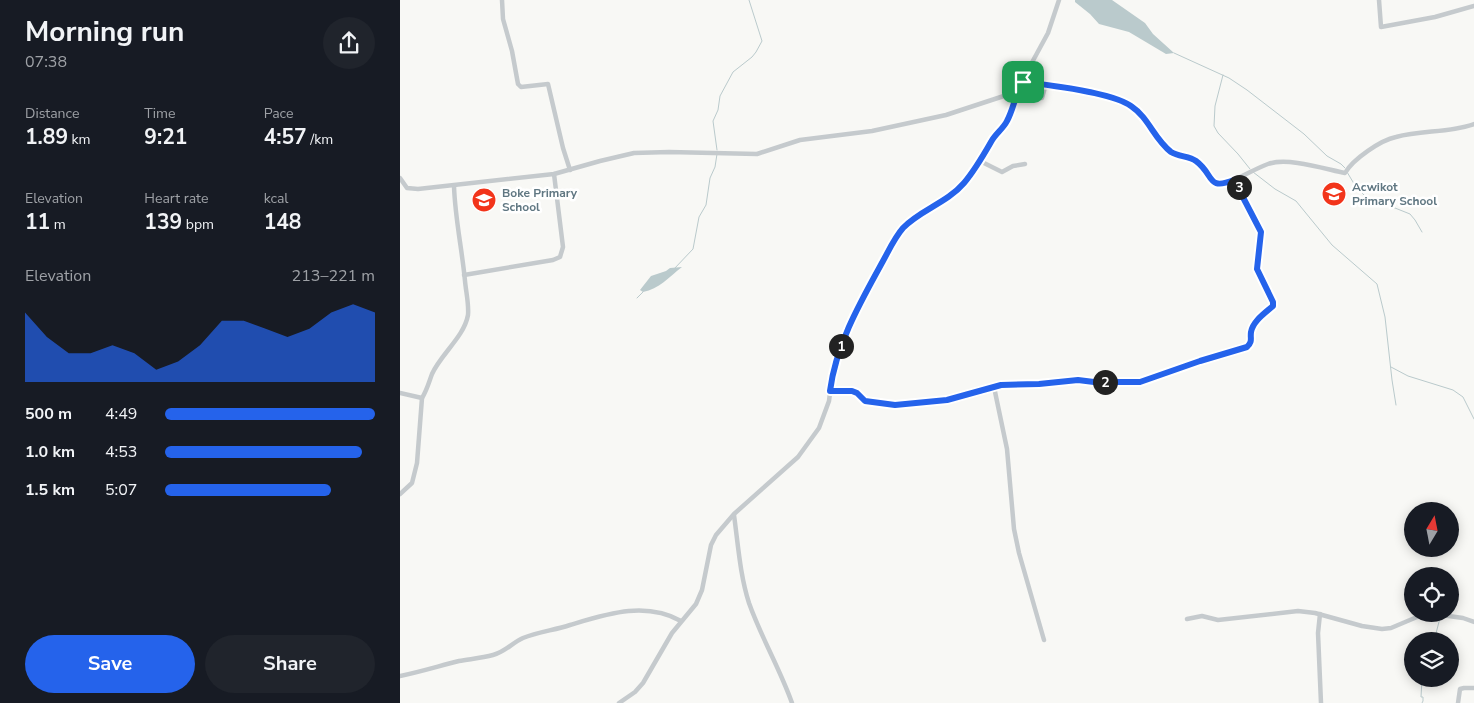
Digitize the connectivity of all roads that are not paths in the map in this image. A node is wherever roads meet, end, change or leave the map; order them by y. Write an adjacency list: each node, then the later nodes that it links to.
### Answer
1 (502, 0): 12 (street)
2 (1059, 0): 5 (street)
3 (1379, 0): 4 (street)
4 (1474, 6)
5 (1023, 82): 6 (street); 7 (street)
6 (1046, 84): 8 (street); 15 (street)
7 (1016, 92): 10 (street); 12 (street)
8 (1042, 98)
9 (1474, 124): 15 (street)
10 (980, 161): 11 (street); 19 (street)
11 (1025, 164)
12 (570, 170): 13 (street)
13 (554, 174): 16 (street); 17 (street)
14 (400, 178): 16 (street)
15 (1234, 180): 18 (street)
16 (454, 186): 17 (street)
17 (464, 275): 21 (street)
18 (994, 387): 19 (street); 28 (street)
19 (830, 391): 23 (street)
20 (400, 393): 21 (street)
21 (422, 398): 22 (street)
22 (400, 494)
23 (734, 514): 26 (street); 32 (street)
24 (1320, 614): 25 (street); 27 (street); 33 (street)
25 (1187, 619)
26 (681, 621): 29 (street); 31 (street)
27 (1474, 622)
28 (1044, 640)
29 (400, 676)
30 (1474, 688): 34 (street)
31 (619, 703)
32 (792, 703)
33 (1321, 703)
34 (1458, 703)

